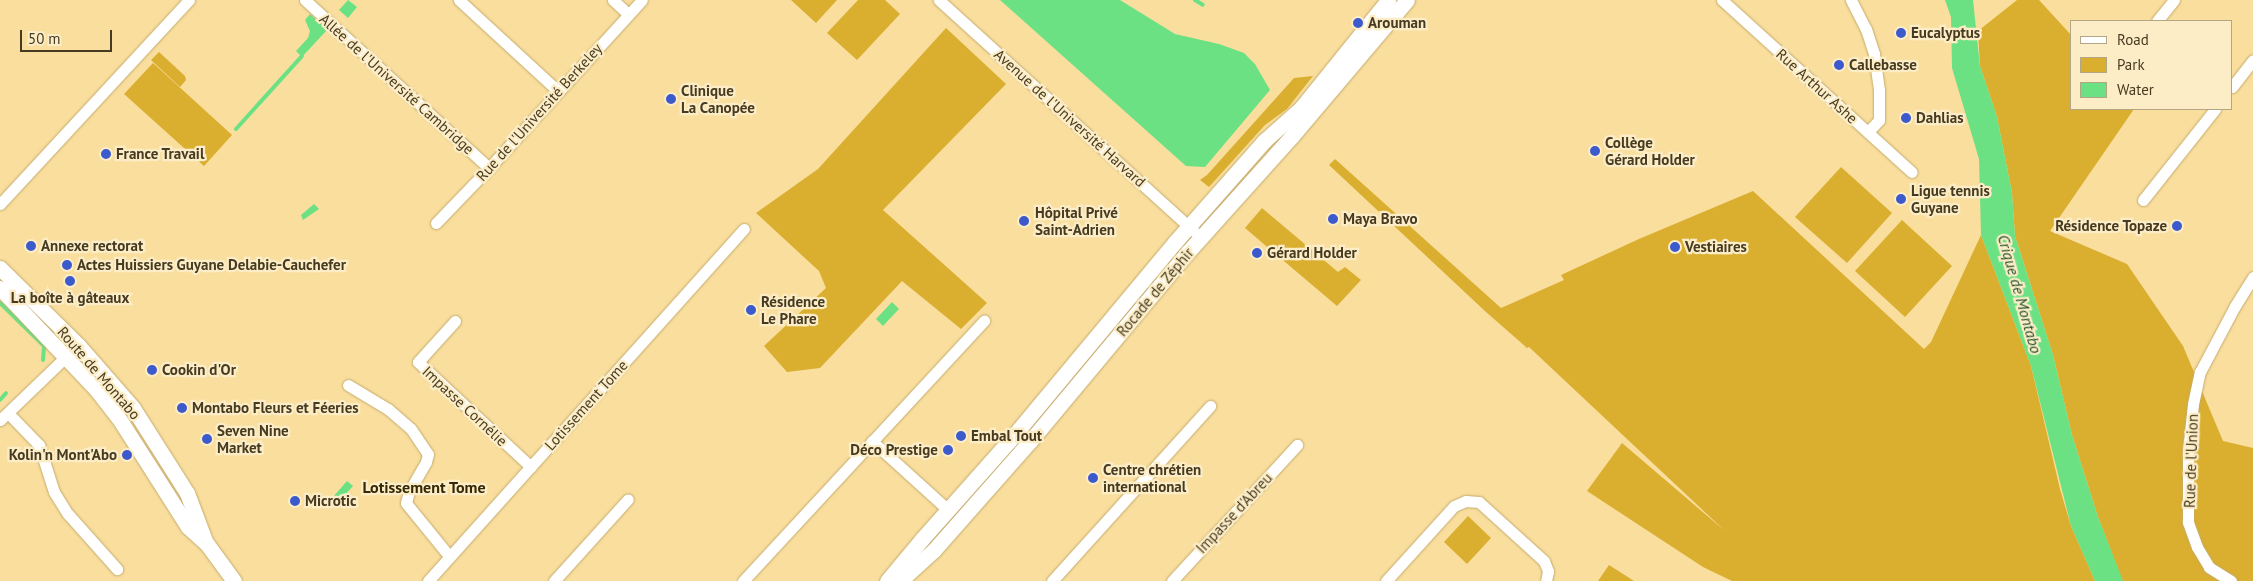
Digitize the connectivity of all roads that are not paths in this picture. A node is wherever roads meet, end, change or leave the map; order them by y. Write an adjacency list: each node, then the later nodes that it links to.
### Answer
1 (189, 0): 22 (street)
2 (305, 0): 19 (street, Allée de l'Université Cambridge)
3 (459, 0): 16 (street)
4 (613, 0): 12 (street)
5 (642, 0): 12 (street, Rue de l'Université Berkeley)
6 (939, 0): 24 (street, Avenue de l'Université Harvard)
7 (1388, 0): 24 (main road, Rocade de Zéphir)
8 (1407, 0): 26 (main road, Rocade de Zéphir)
9 (1722, 0): 18 (street, Rue Arthur Ashe)
10 (1852, 0): 18 (street)
11 (2174, 0): 13 (street)
12 (628, 14): 16 (street, Rue de l'Université Berkeley)
13 (2158, 20)
14 (2253, 60): 15 (street)
15 (2233, 86)
16 (558, 92): 19 (street, Rue de l'Université Berkeley)
17 (2214, 110): 21 (street)
18 (1868, 132): 20 (street, Rue Arthur Ashe)
19 (489, 168): 23 (street, Rue de l'Université Berkeley)
20 (1912, 172)
21 (2143, 200)
22 (0, 204)
23 (436, 222)
24 (1189, 226): 26 (street, Avenue de l'Université Harvard); 41 (main road, Rocade de Zéphir)
25 (744, 229): 39 (street, Lotissement Tome)
26 (1201, 237): 50 (main road, Rocade de Zéphir)
27 (0, 268): 32 (main road, Route de Montabo)
28 (2253, 277): 55 (street, Rue de l'Union)
29 (0, 288): 33 (main road, Route de Montabo)
30 (455, 321): 39 (street, Impasse Cornélie)
31 (984, 321): 37 (street)
32 (78, 345): 33 (street); 42 (main road, Route de Montabo)
33 (66, 356): 36 (street); 42 (main road, Route de Montabo)
34 (348, 385): 43 (street)
35 (1210, 406): 51 (street)
36 (4, 417): 44 (street)
37 (872, 441): 41 (street); 48 (street)
38 (1296, 445): 52 (street, Impasse d'Abreu)
39 (531, 467): 43 (street, Lotissement Tome)
40 (628, 498): 47 (street)
41 (948, 510): 49 (main road, Rocade de Zéphir)
42 (207, 544): 45 (main road, Route de Montabo)
43 (449, 556): 46 (street, Lotissement Tome)
44 (118, 569)
45 (234, 581)
46 (428, 581)
47 (554, 581)
48 (743, 581)
49 (887, 581)
50 (900, 581)
51 (1052, 581)
52 (1172, 581)
53 (1386, 581): 54 (street)
54 (1546, 581)
55 (2231, 581)

